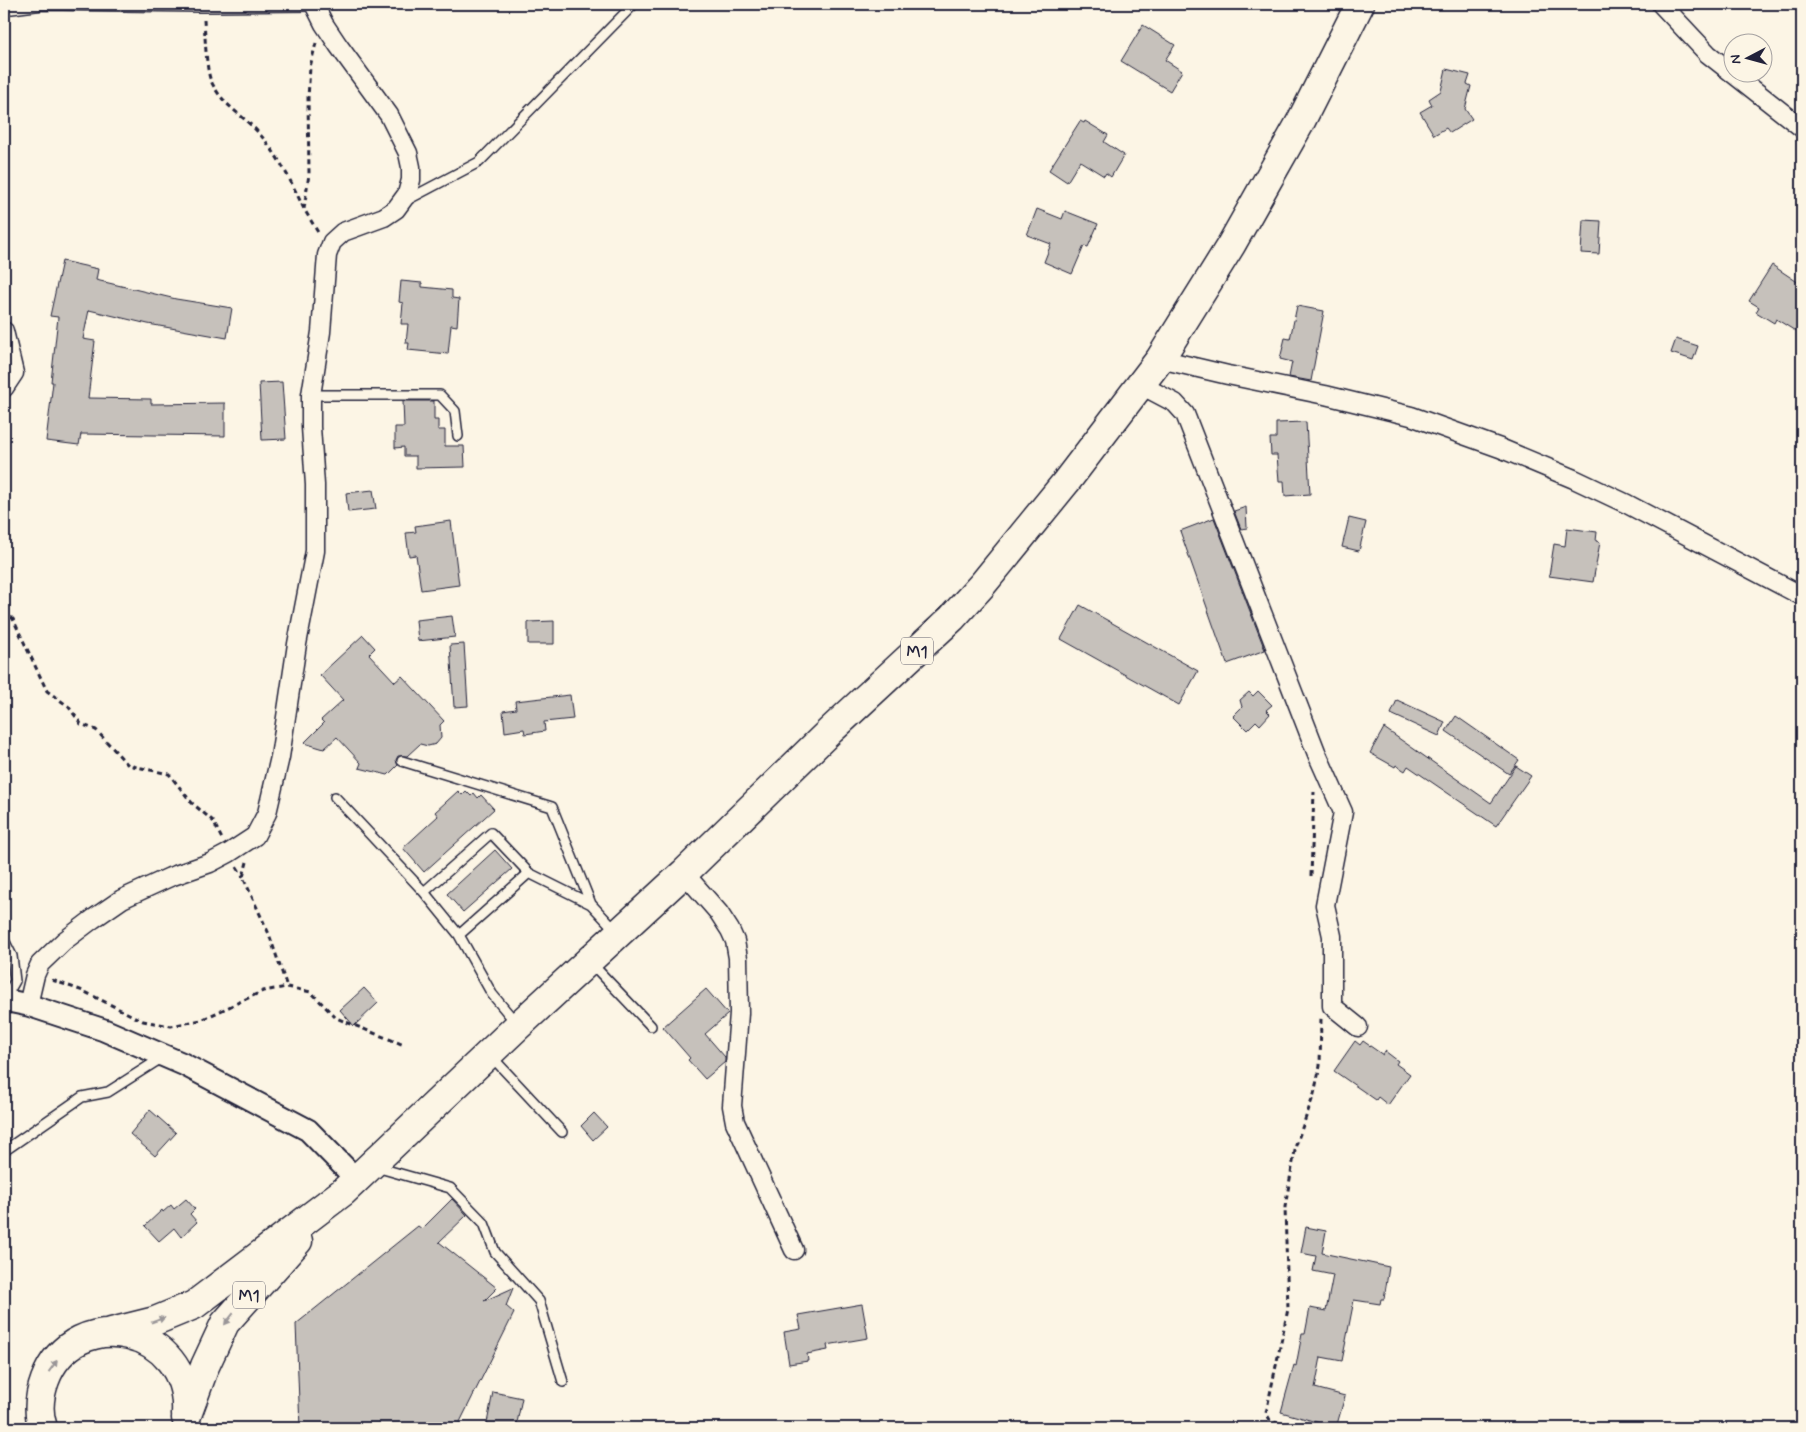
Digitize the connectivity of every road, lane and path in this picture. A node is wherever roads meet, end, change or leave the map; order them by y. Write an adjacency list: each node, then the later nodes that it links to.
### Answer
1 (634, 4): 9 (lane)
2 (1360, 4): 13 (highway, M1)
3 (1660, 4): 8 (street)
4 (315, 5): 5 (lane); 7 (street)
5 (202, 7): 6 (lane); 10 (path)
6 (4, 10)
7 (324, 24): 9 (street); 10 (path)
8 (1802, 128)
9 (402, 202): 11 (street)
10 (304, 209): 11 (path)
11 (332, 242): 16 (street)
12 (4, 331): 15 (street)
13 (1160, 359): 14 (highway, M1); 18 (street)
14 (1141, 385): 26 (highway, M1); 42 (street)
15 (4, 388)
16 (311, 395): 17 (lane); 23 (street)
17 (458, 436)
18 (1802, 596)
19 (4, 611): 24 (path)
20 (402, 761): 30 (lane)
21 (1314, 789): 28 (path)
22 (335, 797): 29 (lane)
23 (255, 836): 24 (street); 27 (path)
24 (229, 853): 27 (path); 35 (street)
25 (529, 873): 29 (lane); 30 (lane); 32 (lane)
26 (684, 873): 31 (highway, M1); 49 (street)
27 (243, 877): 36 (path)
28 (1311, 881)
29 (424, 892): 32 (lane)
30 (591, 904): 31 (lane)
31 (619, 934): 34 (highway, M1)
32 (459, 935): 40 (lane)
33 (4, 940): 37 (lane)
34 (590, 961): 40 (highway, M1); 41 (lane)
35 (35, 975): 36 (path); 38 (street)
36 (287, 987): 43 (path)
37 (4, 1000): 38 (street)
38 (28, 1006): 45 (street)
39 (1321, 1017): 56 (path)
40 (518, 1026): 44 (highway, M1)
41 (651, 1026)
42 (1358, 1027)
43 (404, 1045)
44 (490, 1054): 46 (lane); 48 (highway, M1)
45 (165, 1056): 47 (lane); 48 (street)
46 (562, 1132)
47 (4, 1151)
48 (357, 1179): 50 (highway, M1, one-way to 48); 51 (lane); 53 (highway, M1, one-way to 53)
49 (794, 1250)
50 (111, 1332): 52 (highway, M1, one-way to 50); 53 (highway, M1)
51 (564, 1382)
52 (40, 1393): 54 (highway, M1); 55 (highway, M1)
53 (185, 1423)
54 (30, 1428)
55 (43, 1428)
56 (1287, 1428)

